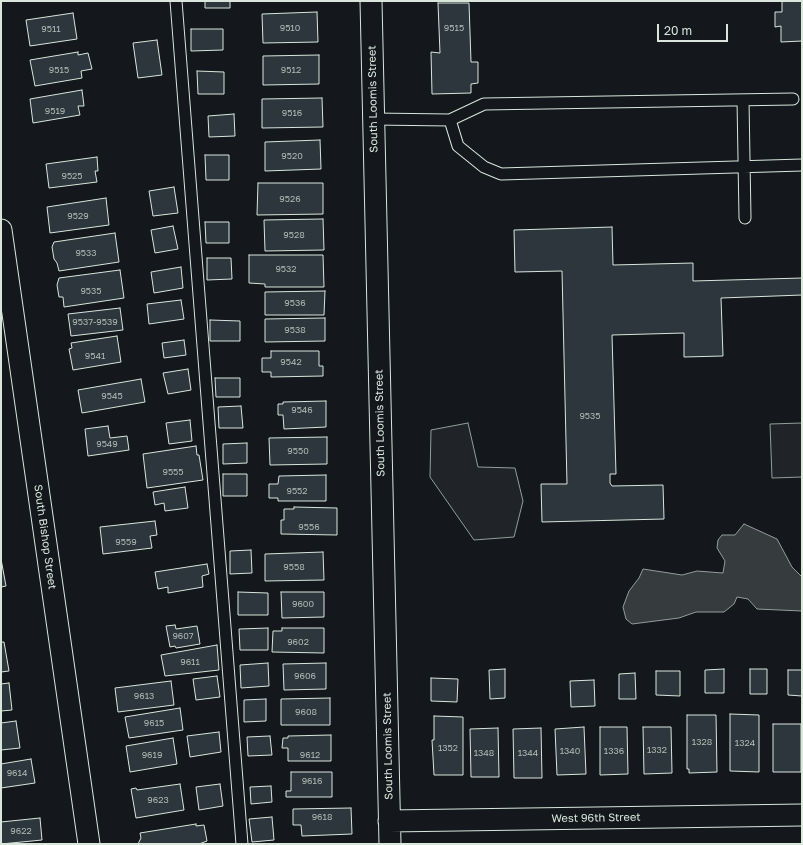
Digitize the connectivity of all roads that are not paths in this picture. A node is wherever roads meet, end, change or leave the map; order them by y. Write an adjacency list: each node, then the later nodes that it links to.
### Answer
1 (176, 1): 14 (lane)
2 (371, 1): 5 (street, South Loomis Street)
3 (793, 98): 4 (lane)
4 (743, 100): 6 (lane); 8 (lane)
5 (374, 119): 6 (lane); 12 (street, South Loomis Street)
6 (450, 120): 8 (lane)
7 (802, 165): 8 (lane)
8 (744, 167): 9 (lane)
9 (745, 218)
10 (1, 230): 13 (street, South Bishop Street)
11 (802, 815): 12 (street, West 96th Street)
12 (390, 821): 15 (street, South Loomis Street)
13 (89, 844)
14 (242, 844)
15 (390, 844)

